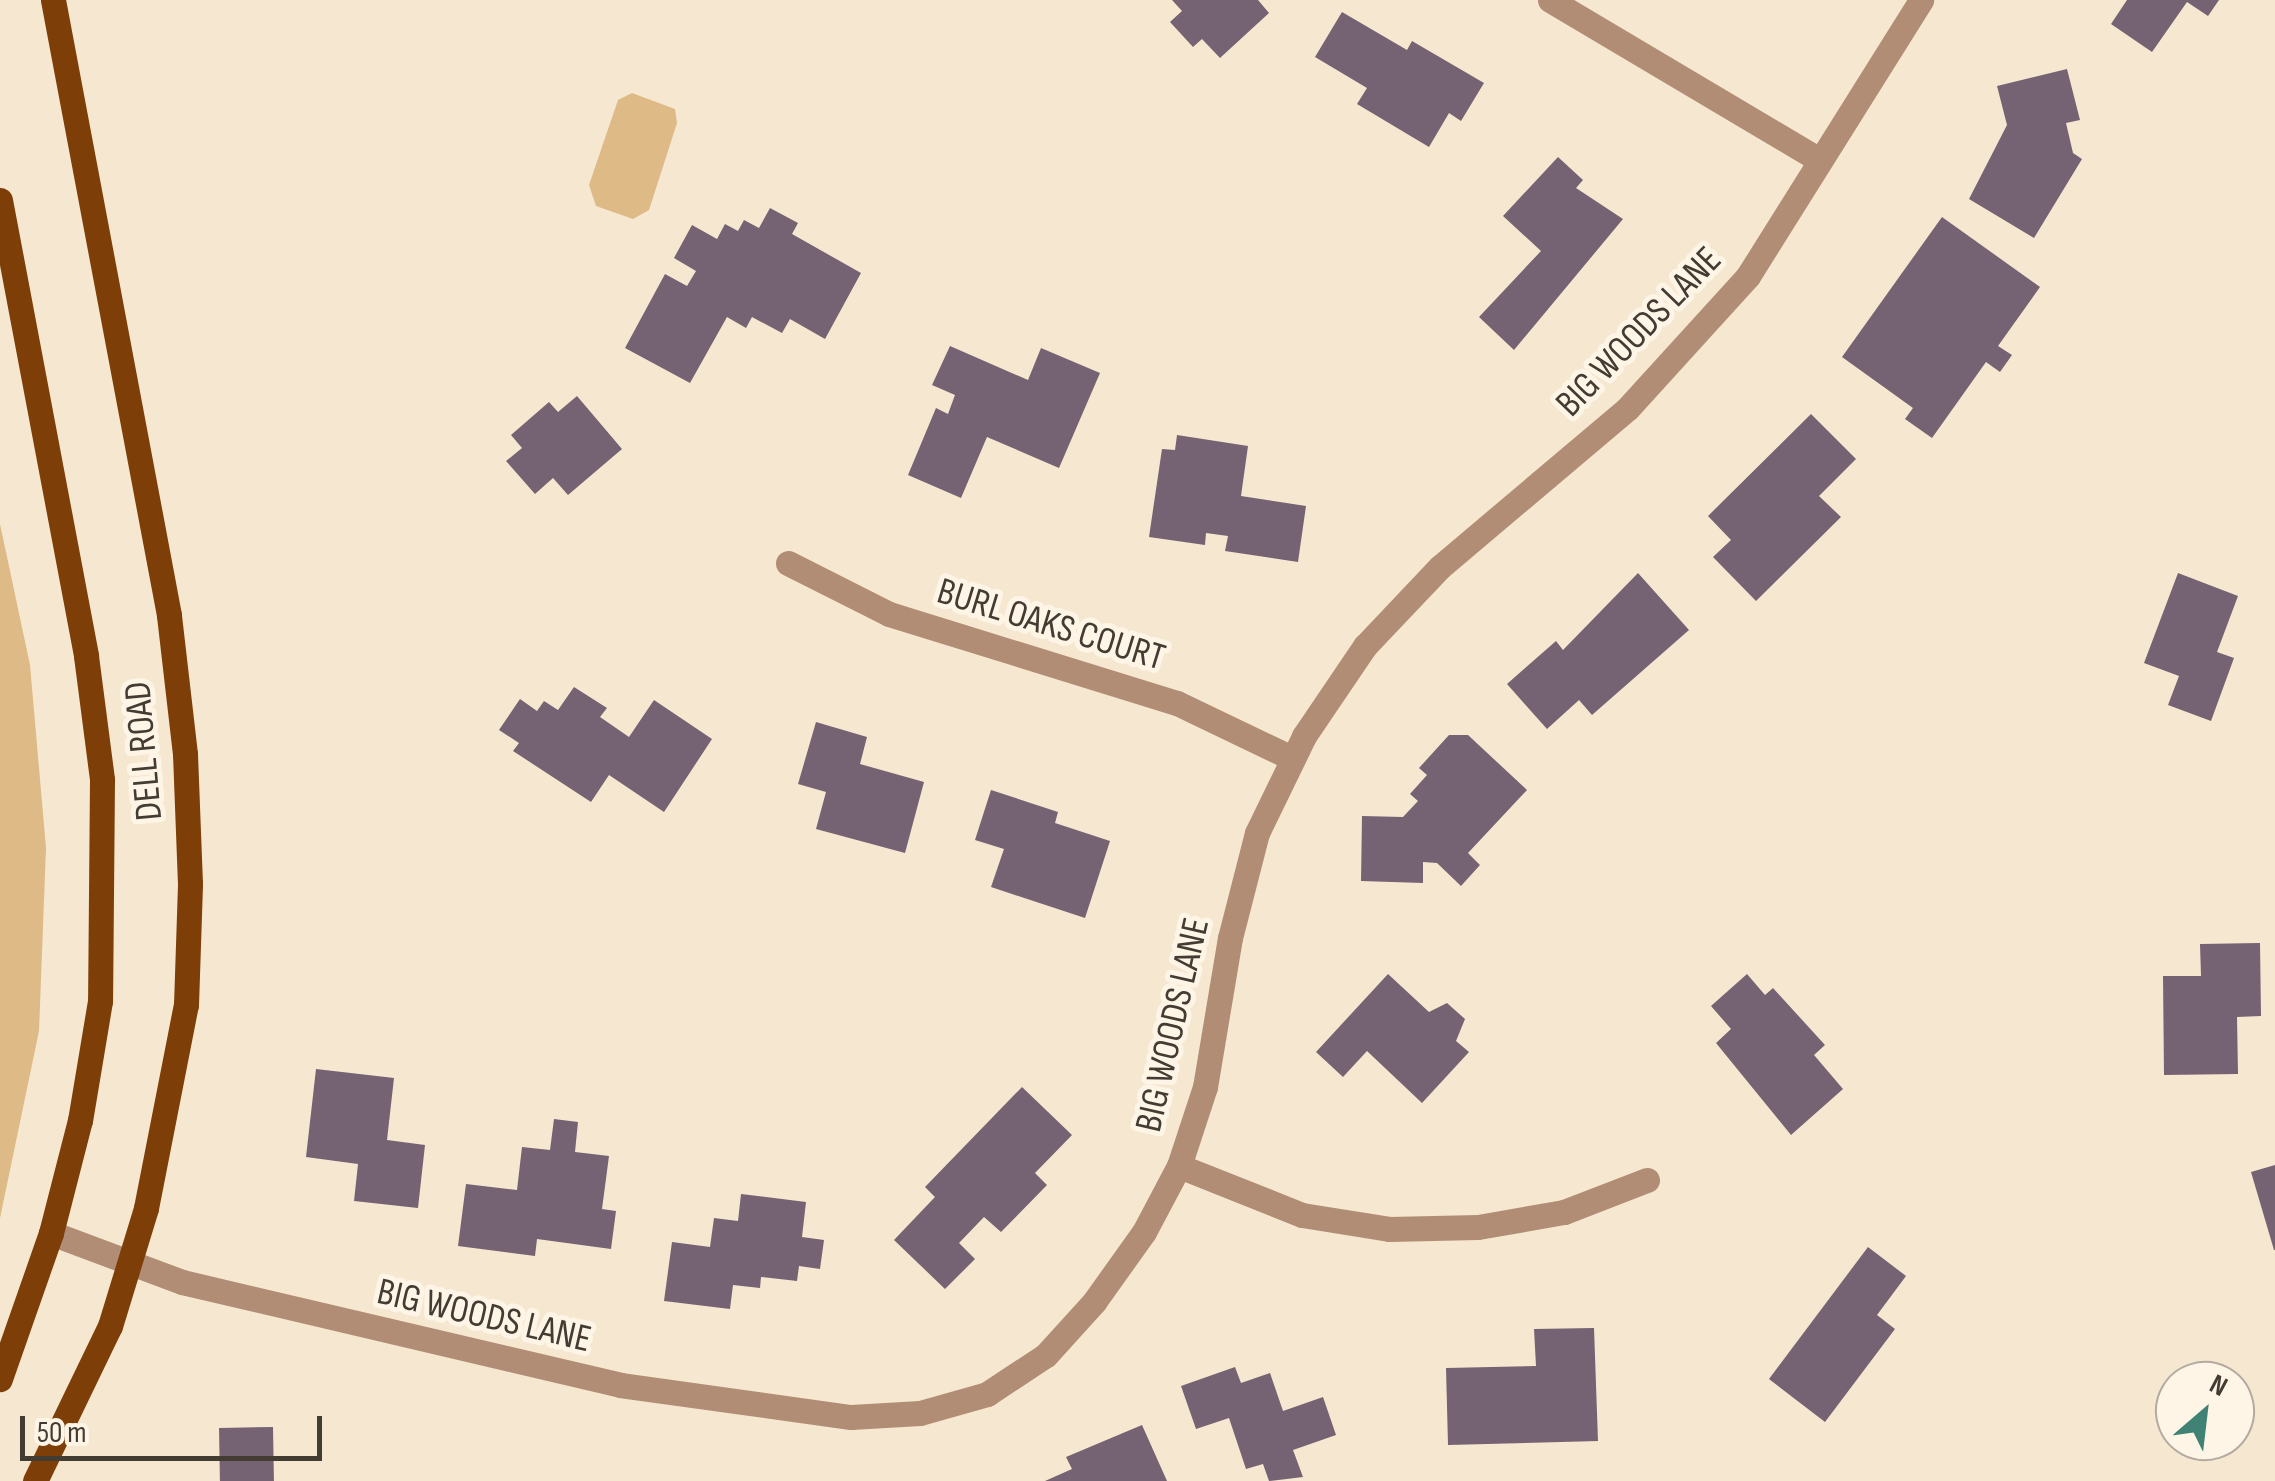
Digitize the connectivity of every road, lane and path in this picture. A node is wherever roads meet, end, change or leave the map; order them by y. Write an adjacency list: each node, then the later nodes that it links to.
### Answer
1 (52, 0): 11 (main road, DELL ROAD)
2 (1550, 0): 4 (street)
3 (1921, 0): 4 (street, BIG WOODS LANE)
4 (1818, 160): 7 (street, BIG WOODS LANE)
5 (0, 200): 10 (main road, DELL ROAD)
6 (788, 563): 7 (street, BURL OAKS COURT)
7 (1292, 758): 8 (street, BIG WOODS LANE)
8 (1179, 1166): 9 (street); 11 (street, BIG WOODS LANE)
9 (1647, 1180)
10 (51, 1233): 11 (street, BIG WOODS LANE); 12 (main road, DELL ROAD)
11 (129, 1262): 13 (main road, DELL ROAD)
12 (0, 1379)
13 (35, 1481)

